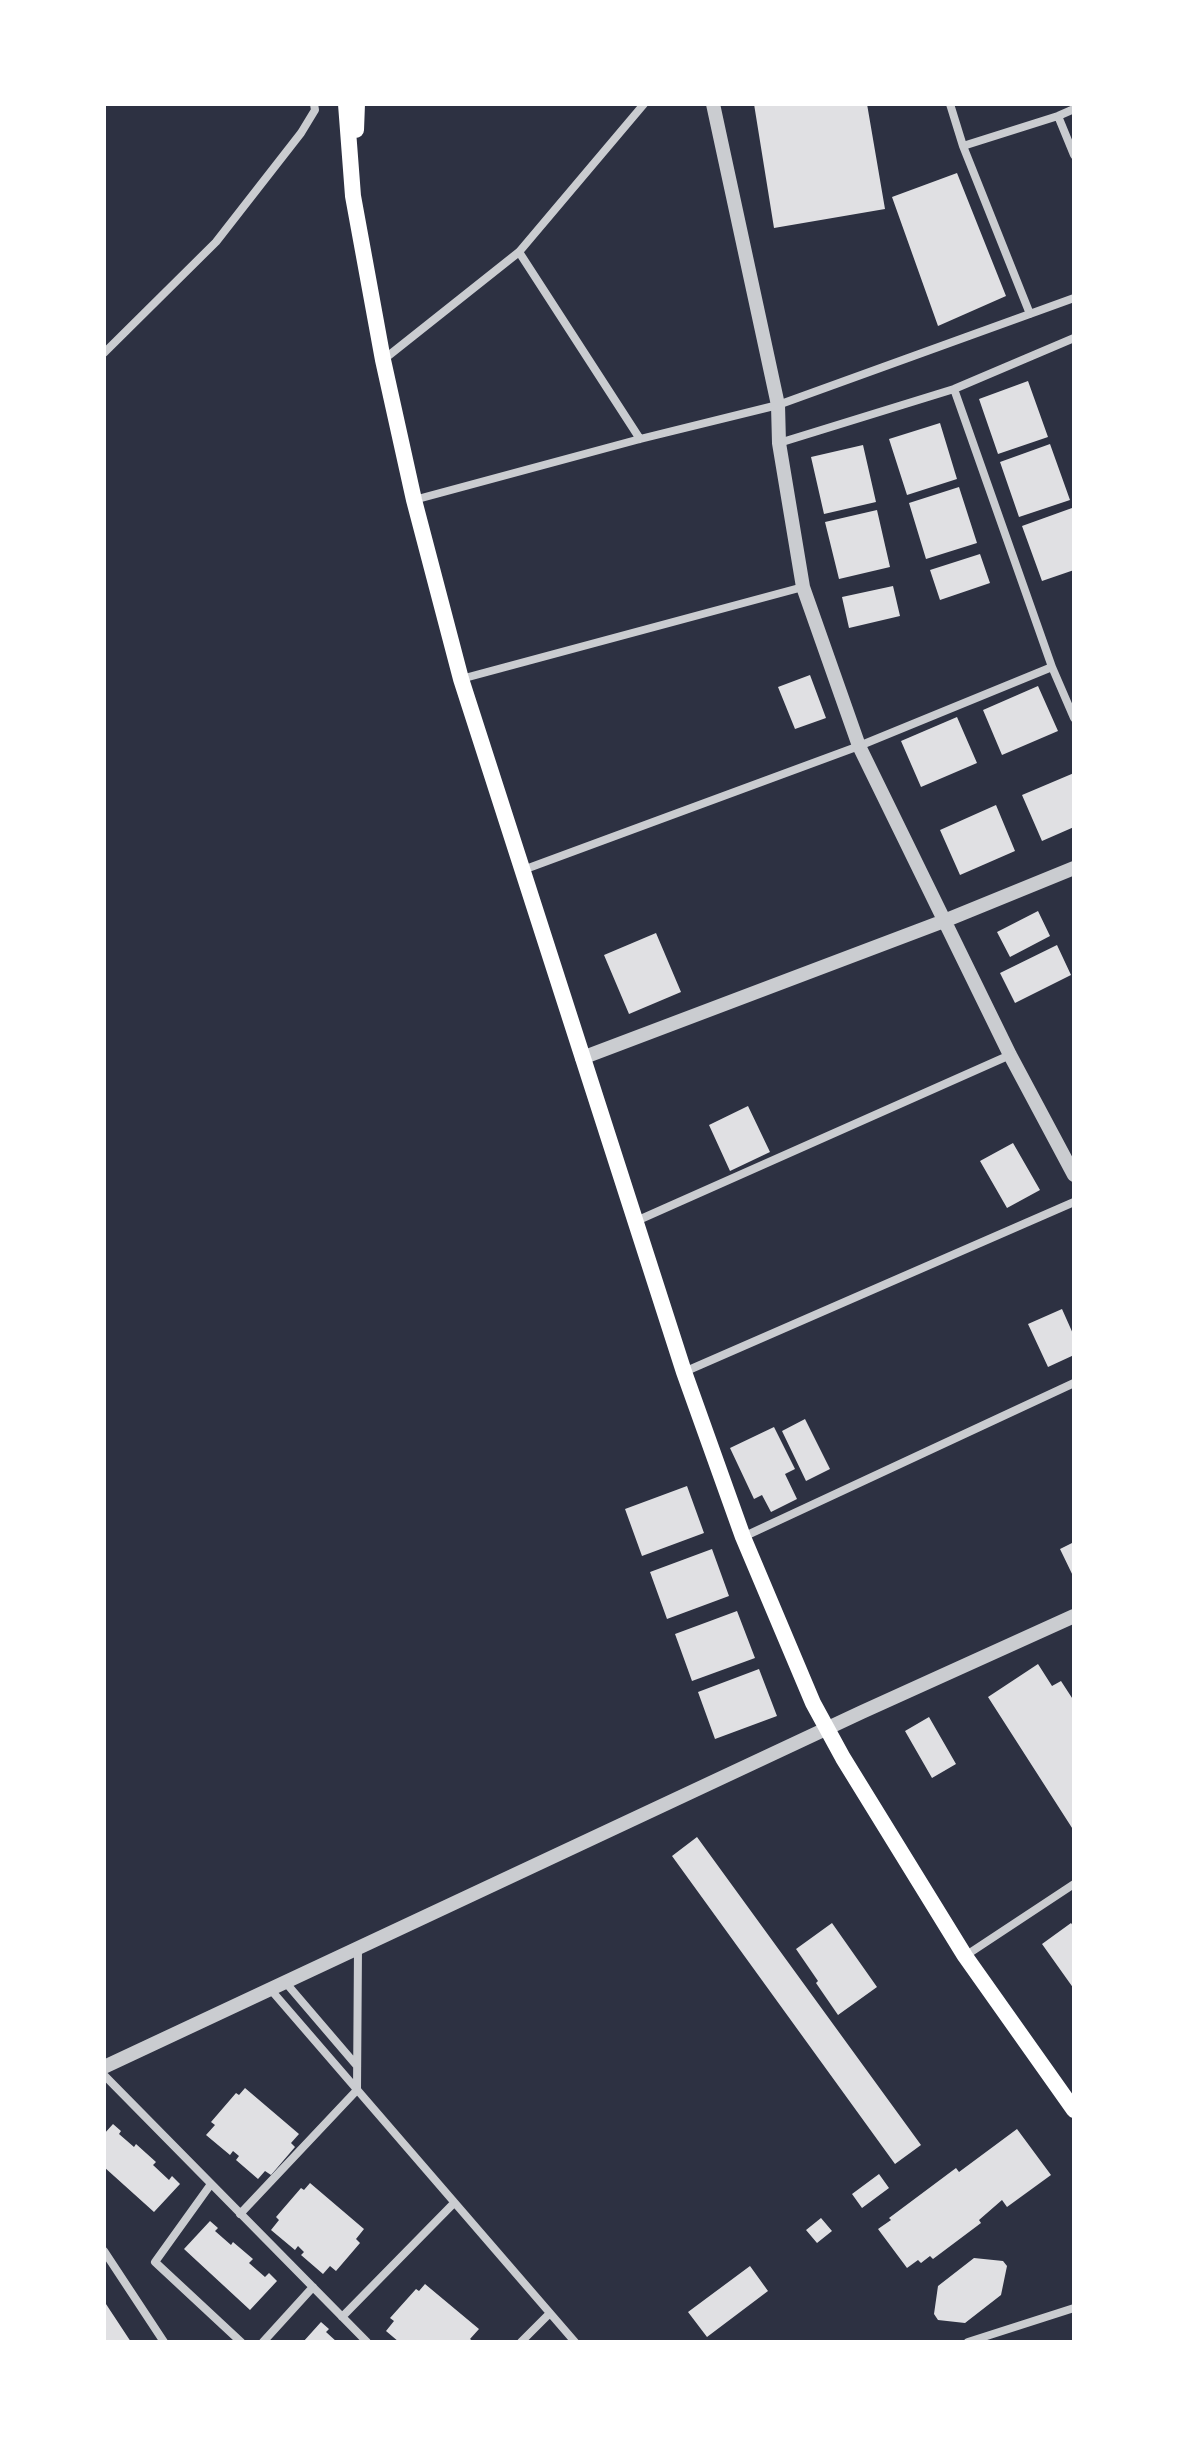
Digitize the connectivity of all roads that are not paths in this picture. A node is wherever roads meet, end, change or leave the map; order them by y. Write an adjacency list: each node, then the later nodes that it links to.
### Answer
1 (314, 104): 16 (street)
2 (346, 104): 11 (main road)
3 (357, 104): 11 (main road)
4 (644, 104): 12 (street)
5 (713, 104): 19 (street)
6 (950, 104): 9 (street)
7 (1074, 109): 8 (street)
8 (1058, 116): 9 (street); 10 (street)
9 (963, 146): 14 (street)
10 (1074, 155)
11 (353, 196): 17 (main road)
12 (519, 252): 17 (street); 20 (street)
13 (1074, 298): 14 (street)
14 (1030, 314): 19 (street)
15 (1074, 338): 18 (street)
16 (104, 353)
17 (383, 360): 22 (main road)
18 (954, 389): 21 (street); 24 (street)
19 (778, 405): 20 (street); 21 (street)
20 (640, 439): 22 (street)
21 (779, 443): 23 (street)
22 (414, 500): 25 (main road)
23 (803, 587): 25 (street); 27 (street)
24 (1052, 667): 26 (street); 27 (street)
25 (461, 679): 29 (main road)
26 (1074, 718)
27 (859, 746): 29 (street); 30 (street)
28 (1074, 868): 30 (street)
29 (523, 870): 32 (main road)
30 (944, 921): 31 (street); 32 (street)
31 (1010, 1055): 33 (street); 35 (street)
32 (582, 1058): 35 (main road)
33 (1074, 1175)
34 (1074, 1202): 36 (street)
35 (634, 1222): 36 (main road)
36 (684, 1372): 38 (main road)
37 (1074, 1383): 38 (street)
38 (743, 1537): 40 (main road)
39 (1074, 1616): 40 (street)
40 (827, 1730): 42 (street); 43 (main road)
41 (1074, 1884): 43 (street)
42 (358, 1948): 44 (street); 46 (street)
43 (965, 1956): 50 (main road)
44 (286, 1983): 45 (street); 46 (street)
45 (271, 1990): 47 (street); 49 (street)
46 (357, 2066): 49 (street)
47 (104, 2067)
48 (104, 2075): 51 (street)
49 (357, 2090): 52 (street); 53 (street)
50 (1074, 2110)
51 (211, 2184): 53 (street); 60 (street)
52 (454, 2203): 57 (street); 58 (street)
53 (240, 2214): 55 (street)
54 (104, 2251): 59 (street)
55 (313, 2287): 58 (street); 61 (street)
56 (1074, 2308): 65 (street)
57 (550, 2313): 63 (street); 64 (street)
58 (342, 2317): 62 (street)
59 (164, 2342)
60 (241, 2342)
61 (263, 2342)
62 (367, 2342)
63 (521, 2342)
64 (575, 2342)
65 (968, 2342)

